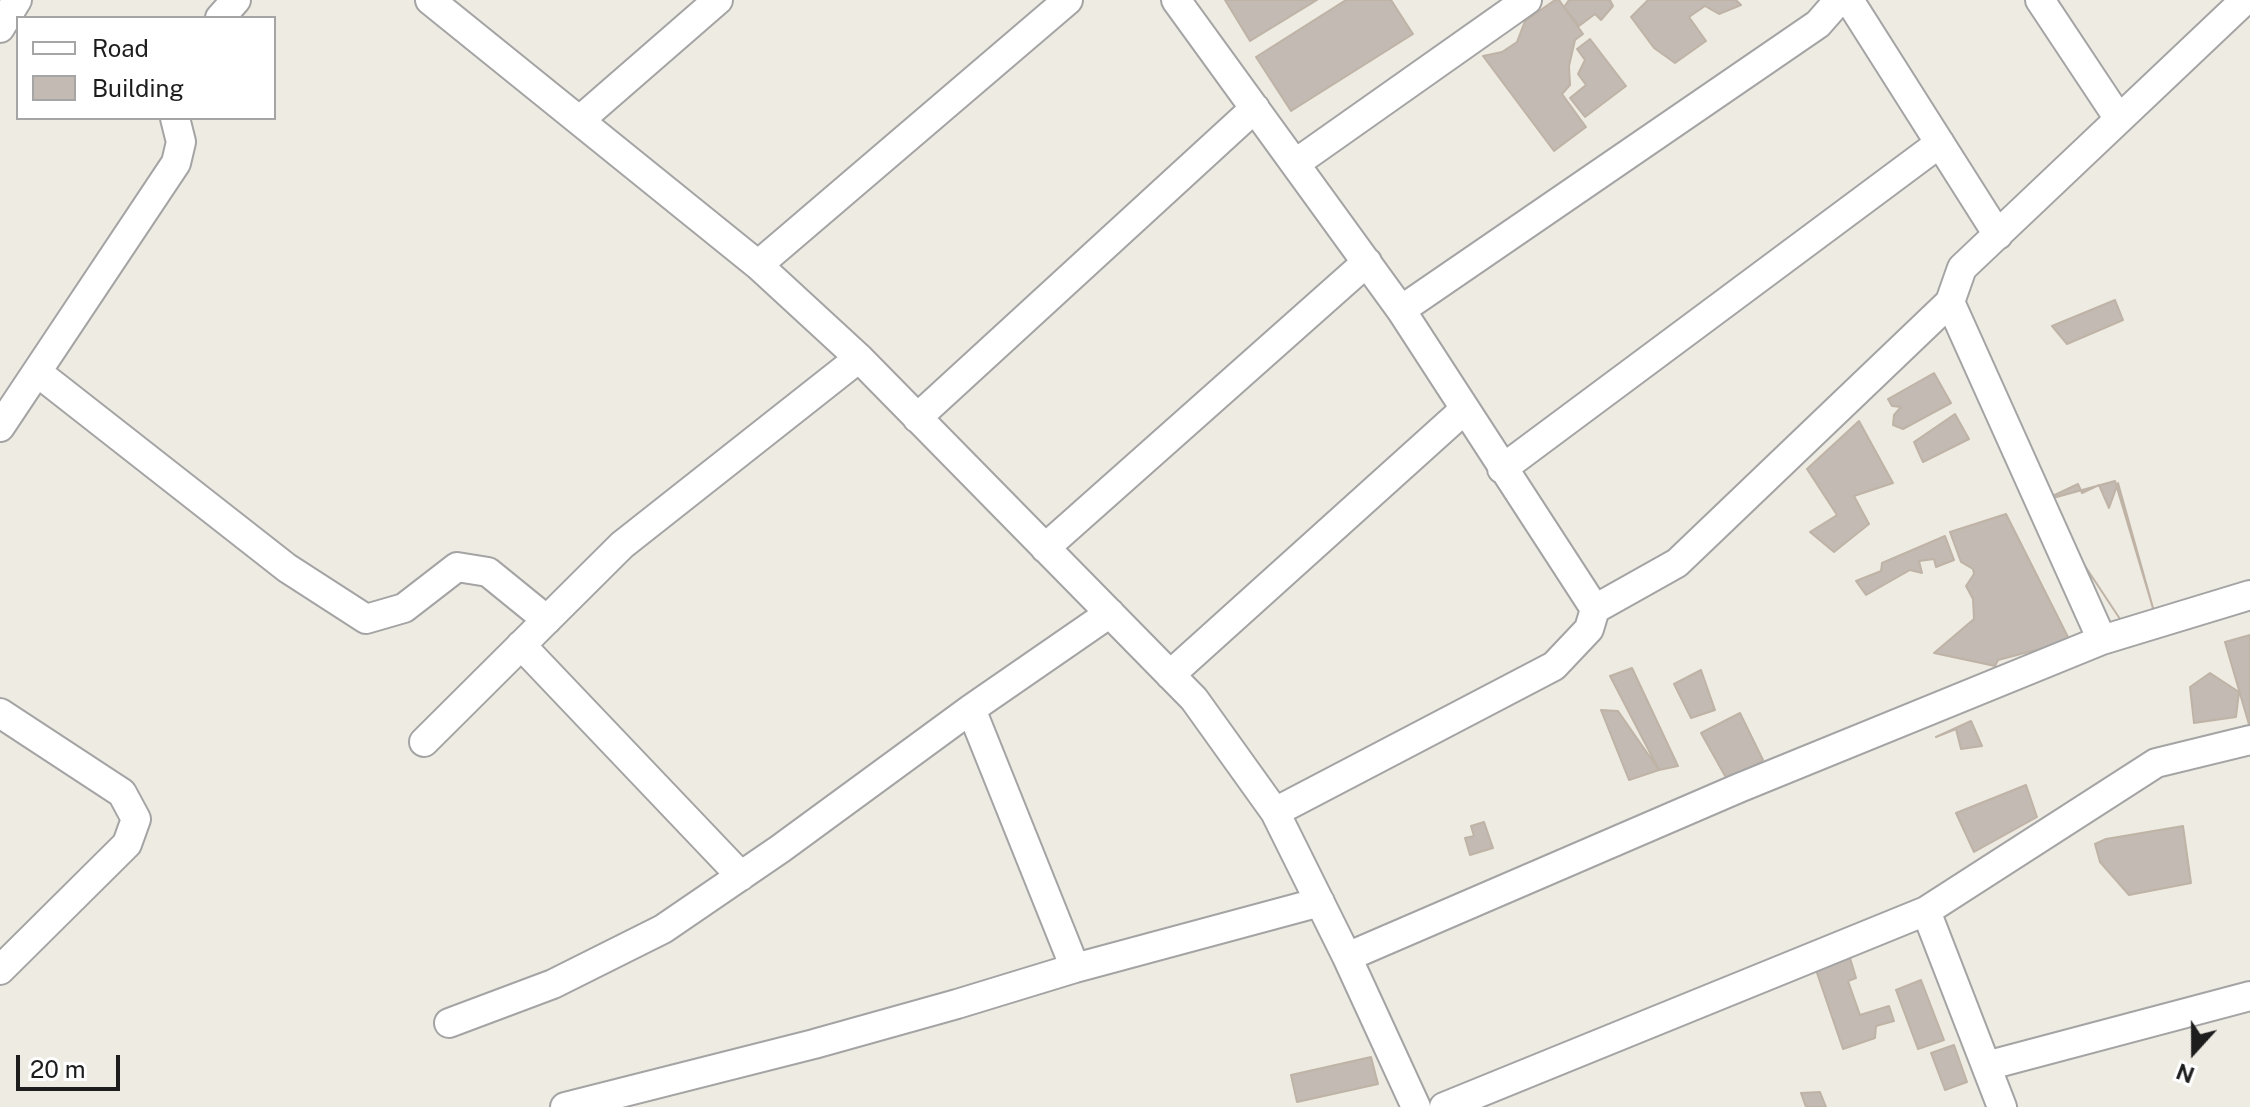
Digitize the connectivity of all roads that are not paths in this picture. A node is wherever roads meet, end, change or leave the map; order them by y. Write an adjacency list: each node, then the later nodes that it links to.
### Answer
1 (17, 0): 14 (street)
2 (236, 0): 13 (street)
3 (430, 0): 18 (street)
4 (718, 0): 18 (street)
5 (1068, 0): 12 (street)
6 (1176, 0): 15 (street)
7 (1527, 0): 20 (street)
8 (1839, 0): 25 (street)
9 (1849, 0): 19 (street)
10 (2040, 0): 16 (street)
11 (2245, 0): 16 (street)
12 (1038, 10): 23 (street)
13 (222, 16)
14 (0, 31)
15 (1255, 108): 20 (street); 29 (street)
16 (2119, 119): 21 (street)
17 (176, 120): 27 (street)
18 (580, 120): 23 (street)
19 (1940, 143): 21 (street); 31 (street)
20 (1296, 163): 22 (street)
21 (1998, 235): 24 (street)
22 (1367, 262): 25 (street); 32 (street)
23 (758, 265): 26 (street)
24 (1950, 302): 34 (street); 37 (street)
25 (1401, 310): 28 (street)
26 (859, 358): 29 (street); 36 (street)
27 (37, 372): 30 (street); 36 (street)
28 (1464, 410): 31 (street); 39 (street)
29 (917, 418): 32 (street)
30 (0, 427)
31 (1502, 469): 34 (street)
32 (1045, 548): 35 (street)
33 (2250, 595): 37 (street)
34 (1595, 609): 44 (street)
35 (1110, 613): 39 (street); 40 (street)
36 (547, 620): 38 (street)
37 (2102, 640): 48 (street)
38 (521, 645): 43 (street); 45 (street)
39 (1170, 675): 44 (street)
40 (971, 709): 45 (street); 49 (street)
41 (0, 713): 50 (street)
42 (2250, 740): 47 (street)
43 (424, 742)
44 (1275, 812): 46 (street)
45 (741, 876): 52 (street)
46 (1320, 902): 48 (street); 49 (street)
47 (1926, 911): 53 (street); 56 (street)
48 (1347, 957): 55 (street)
49 (1075, 968): 54 (street)
50 (0, 970)
51 (2250, 996): 53 (street)
52 (449, 1023)
53 (1986, 1066): 57 (street)
54 (565, 1107)
55 (1416, 1107)
56 (1444, 1107)
57 (2002, 1107)

